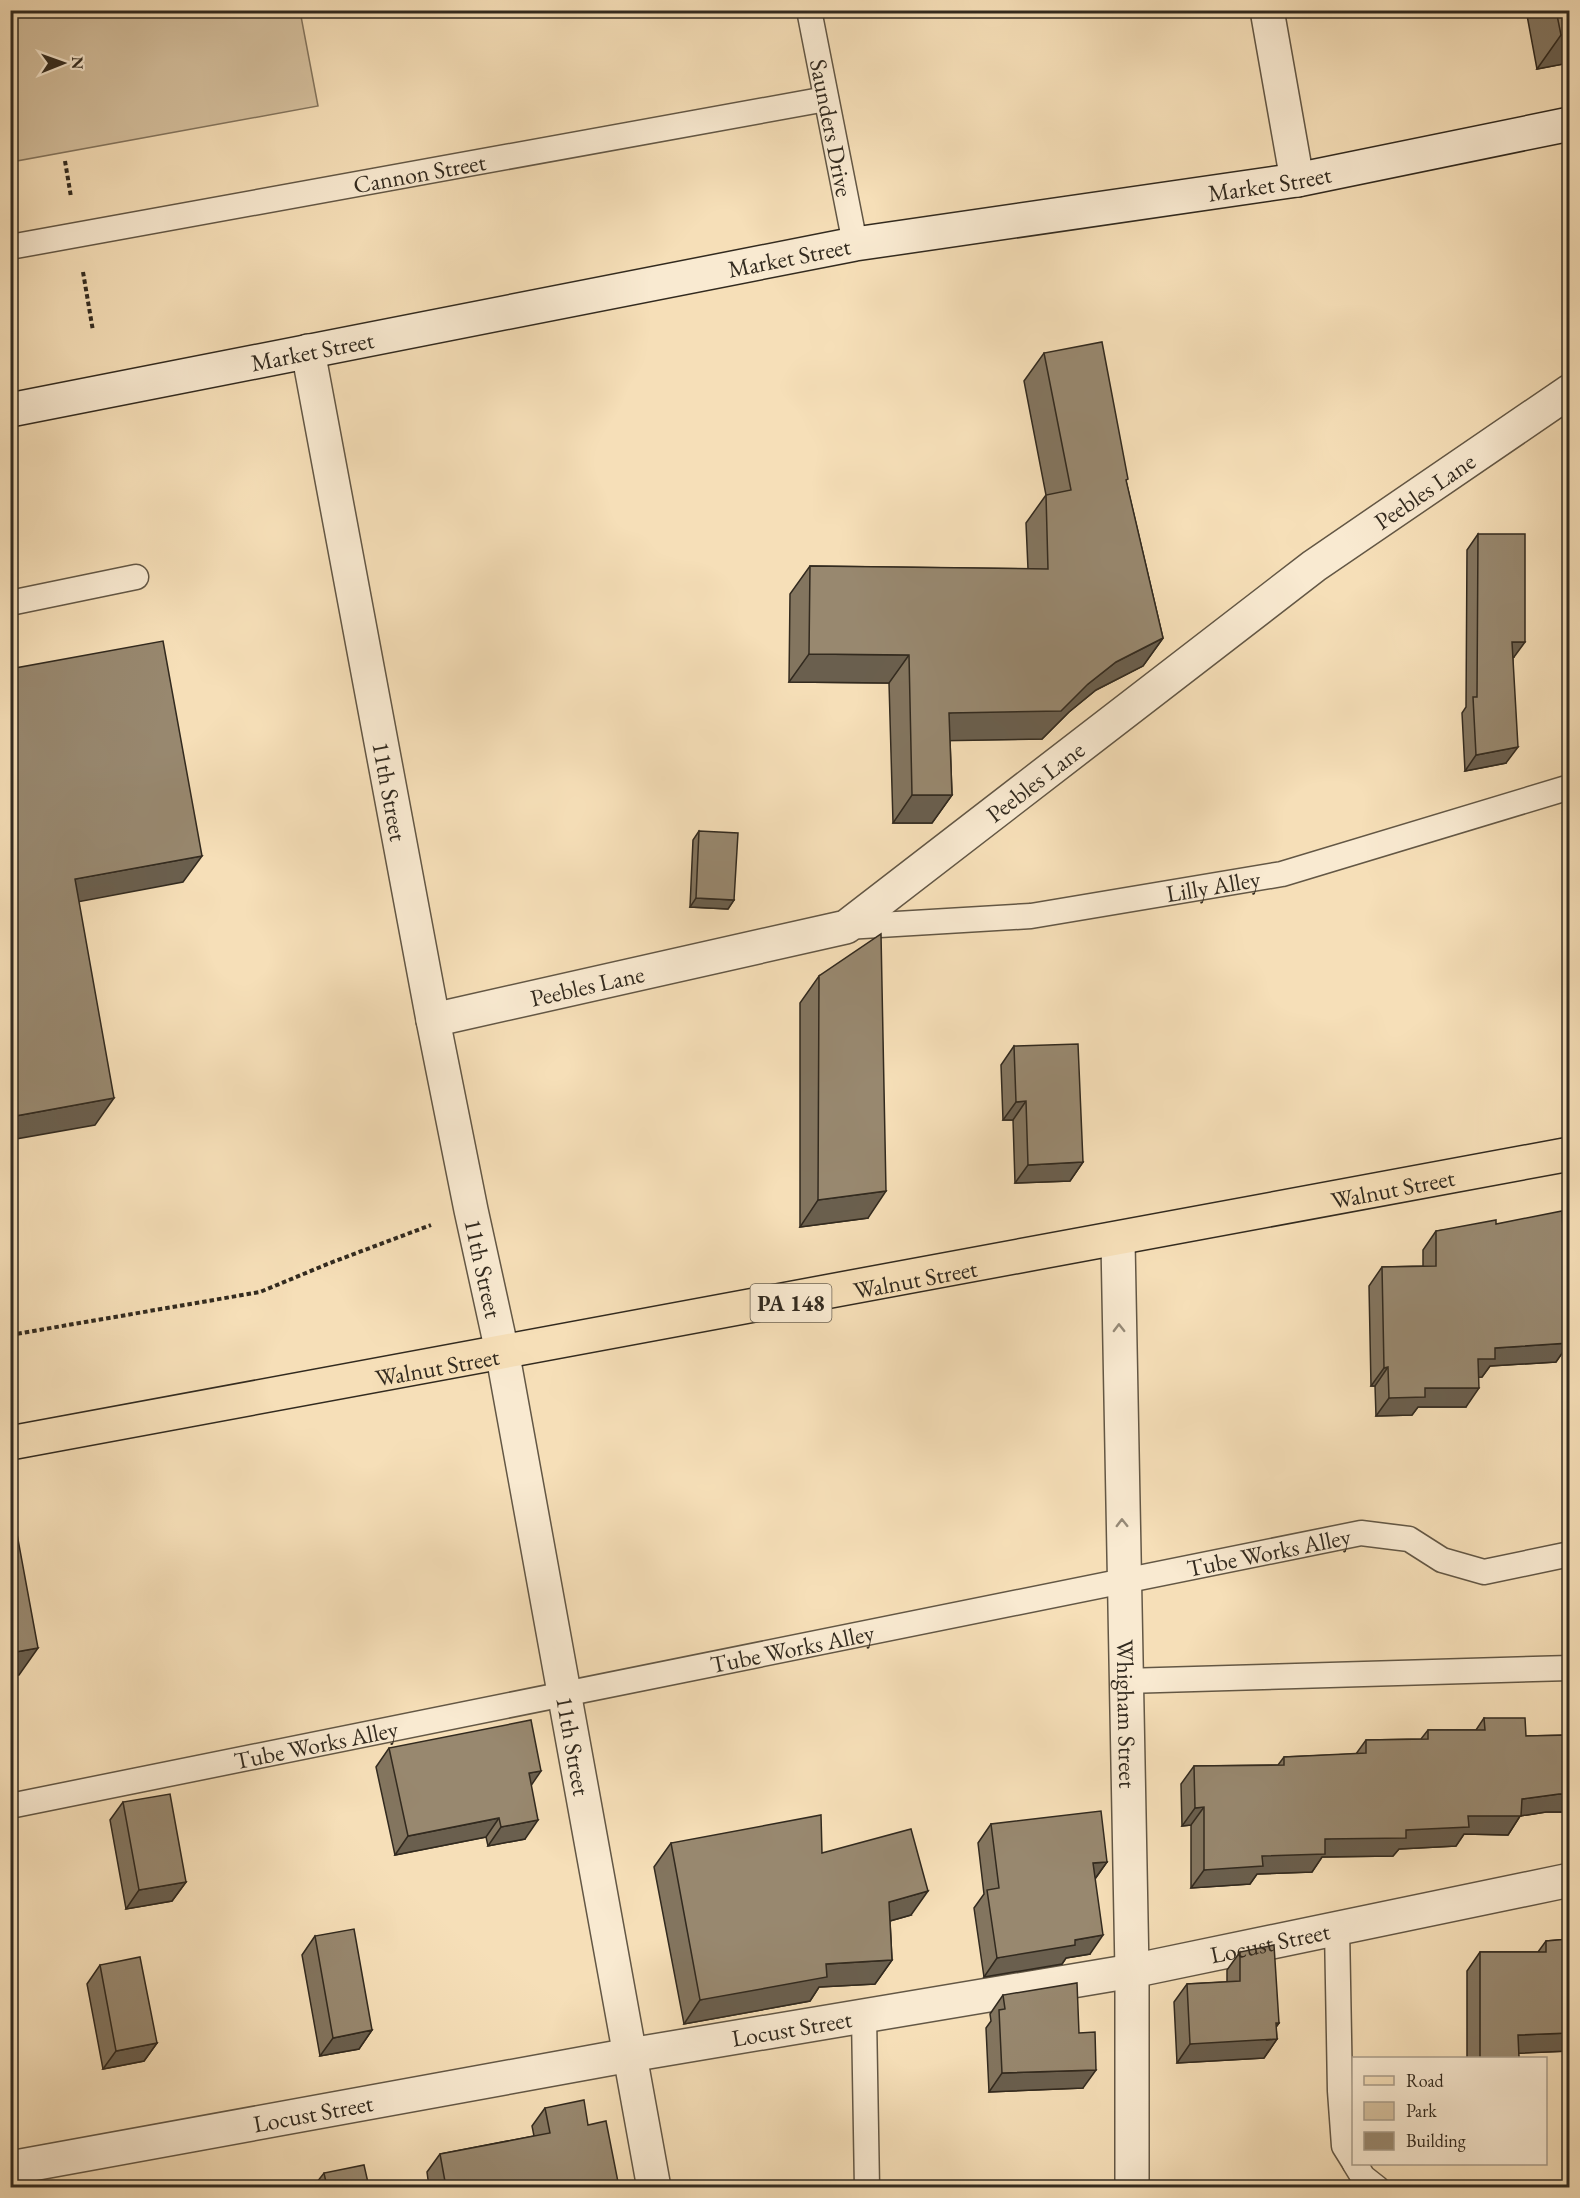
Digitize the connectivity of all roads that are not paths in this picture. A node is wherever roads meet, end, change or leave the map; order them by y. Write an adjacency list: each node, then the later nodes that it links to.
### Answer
1 (809, 10): 3 (lane, Saunders Drive)
2 (1267, 10): 5 (street)
3 (826, 99): 6 (lane, Saunders Drive); 7 (lane, Cannon Street)
4 (1569, 124): 5 (street, Market Street)
5 (1297, 180): 6 (street, Market Street)
6 (855, 244): 8 (street, Market Street)
7 (10, 247)
8 (308, 351): 10 (street, Market Street); 15 (street, 11th Street)
9 (1569, 391): 14 (street, Peebles Lane)
10 (10, 410)
11 (136, 577): 12 (lane)
12 (10, 603)
13 (1569, 787): 14 (lane, Lilly Alley)
14 (846, 927): 15 (street, Peebles Lane)
15 (433, 1020): 18 (street, 11th Street)
16 (1569, 1154): 17 (main road, Walnut Street / PA 148)
17 (1118, 1242): 18 (main road, Walnut Street / PA 148); 21 (street, Whigham Street, one-way to 17)
18 (503, 1356): 19 (main road, Walnut Street / PA 148); 24 (street, 11th Street)
19 (10, 1443)
20 (1569, 1554): 21 (lane, Tube Works Alley)
21 (1123, 1582): 23 (street, Whigham Street); 24 (lane, Tube Works Alley)
22 (1569, 1668): 23 (lane)
23 (1125, 1681): 28 (street, Whigham Street)
24 (565, 1695): 25 (lane, Tube Works Alley); 30 (street, 11th Street)
25 (10, 1806)
26 (1569, 1880): 27 (street, Locust Street)
27 (1337, 1928): 28 (street, Locust Street); 31 (lane)
28 (1132, 1971): 29 (street, Locust Street); 36 (street, Whigham Street)
29 (864, 2016): 30 (street, Locust Street); 35 (lane)
30 (630, 2055): 33 (street, Locust Street); 34 (street, 11th Street)
31 (1352, 2160)
32 (1355, 2165): 37 (lane)
33 (10, 2168)
34 (654, 2187)
35 (867, 2187)
36 (1132, 2187)
37 (1377, 2187)

